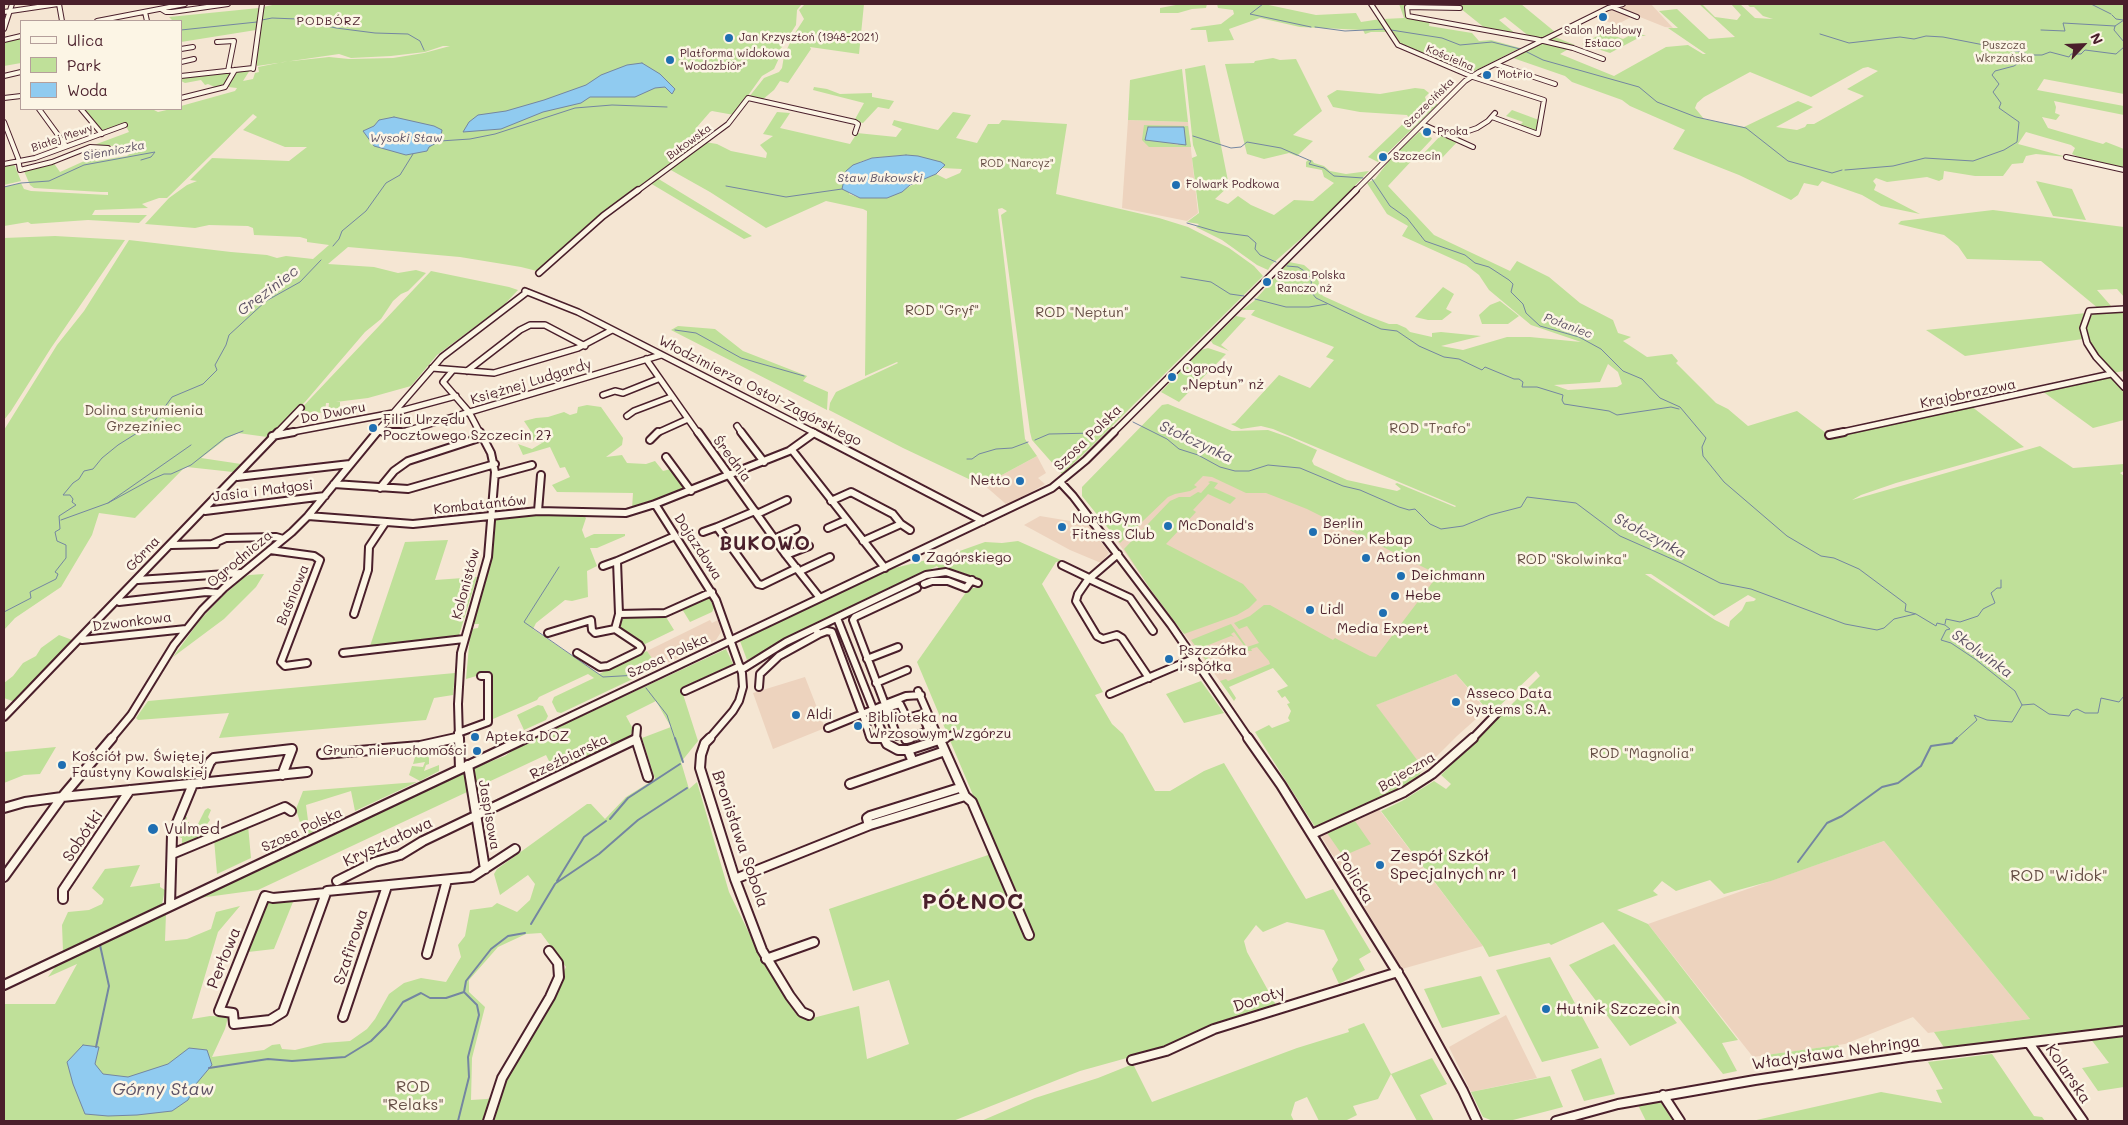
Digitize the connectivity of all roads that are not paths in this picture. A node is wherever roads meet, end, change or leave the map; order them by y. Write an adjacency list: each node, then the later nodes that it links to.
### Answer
1 (12, 4): 13 (street)
2 (58, 4): 9 (street); 17 (street)
3 (146, 4): 15 (street)
4 (185, 4): 12 (street)
5 (228, 4): 12 (street)
6 (262, 4): 31 (street)
7 (1371, 4): 36 (street, Kościelna)
8 (1623, 4): 10 (street, Szczecińska)
9 (27, 6): 13 (street)
10 (1611, 6): 16 (street); 23 (street, Szczecińska)
11 (1460, 8): 23 (street)
12 (161, 9): 15 (street)
13 (10, 11): 14 (street); 20 (street)
14 (4, 12)
15 (147, 12): 18 (street); 19 (street)
16 (1638, 17)
17 (62, 20)
18 (103, 20)
19 (147, 20)
20 (4, 29)
21 (20, 36): 22 (street)
22 (4, 40)
23 (1541, 41): 28 (street); 30 (street, Szczecińska)
24 (217, 42): 32 (street)
25 (193, 47): 26 (street)
26 (182, 49)
27 (194, 59): 29 (street)
28 (1603, 59)
29 (182, 62)
30 (1495, 64): 36 (street, Szczecińska); 37 (street)
31 (236, 70): 32 (street); 40 (street)
32 (228, 71): 35 (street)
33 (20, 72): 34 (street)
34 (4, 76)
35 (182, 76)
36 (1471, 76): 44 (street, Kościelna); 47 (street, Szczecińska)
37 (1555, 84)
38 (20, 96): 39 (street)
39 (4, 98)
40 (182, 98)
41 (40, 110): 52 (street)
42 (82, 110): 50 (street)
43 (1495, 112): 44 (street)
44 (1492, 117): 51 (street)
45 (10, 121): 46 (street)
46 (4, 122): 56 (street)
47 (1422, 124): 51 (street); 59 (street, Szczecińska)
48 (125, 125): 50 (street, Białej Mewy)
49 (855, 133): 60 (street, Bukowska)
50 (102, 134): 52 (street, Białej Mewy)
51 (1451, 137): 53 (street)
52 (66, 146): 56 (street, Białej Mewy)
53 (1473, 147)
54 (108, 148): 56 (street)
55 (2066, 157): 58 (street)
56 (18, 161): 57 (street, Białej Mewy)
57 (4, 164)
58 (2124, 170)
59 (1282, 263): 98 (street, Szosa Polska)
60 (539, 273)
61 (525, 291): 63 (street, Włodzimierza Ostoi-Zagórskiego); 67 (street, Ogrodnicza)
62 (2124, 309): 70 (street)
63 (612, 330): 64 (street); 65 (street, Włodzimierza Ostoi-Zagórskiego)
64 (585, 346): 69 (street); 69 (street)
65 (661, 355): 66 (street, Księżnej Ludgardy); 83 (street, Włodzimierza Ostoi-Zagórskiego)
66 (646, 359): 71 (street, Średnia); 77 (street, Księżnej Ludgardy)
67 (432, 368): 68 (street); 78 (street, Ogrodnicza)
68 (453, 370): 69 (street); 73 (street, Kolonistów)
69 (467, 372)
70 (2111, 374): 72 (street); 84 (street, Krajobrazowa)
71 (658, 379): 74 (street); 75 (street, Średnia)
72 (2124, 387)
73 (456, 396): 77 (street, Kolonistów); 78 (street, Do Dworu)
74 (603, 396)
75 (671, 397): 79 (street); 80 (street, Średnia)
76 (301, 408): 85 (street, Górna)
77 (469, 412): 82 (street, Księżnej Ludgardy); 86 (street, Kolonistów)
78 (393, 413): 82 (street, Ogrodnicza); 85 (street, Do Dworu)
79 (627, 416)
80 (688, 420): 87 (street); 96 (street, Średnia)
81 (737, 426): 90 (street)
82 (377, 432): 91 (street, Ogrodnicza)
83 (814, 433): 88 (street, Dojazdowa); 112 (street, Włodzimierza Ostoi-Zagórskiego)
84 (1829, 435)
85 (272, 436): 179 (street, Górna)
86 (482, 437): 92 (street, Kolonistów); 100 (street)
87 (650, 440)
88 (792, 450): 90 (street, Dojazdowa); 104 (street)
89 (666, 457): 101 (street)
90 (764, 462): 96 (street, Dojazdowa)
91 (350, 464): 97 (street); 99 (street, Ogrodnicza)
92 (495, 464): 94 (street, Kolonistów); 100 (street)
93 (532, 465): 94 (street)
94 (495, 475): 110 (street, Kolonistów)
95 (540, 475): 107 (street)
96 (729, 476): 101 (street, Dojazdowa); 108 (street, Średnia)
97 (237, 477)
98 (1060, 482): 112 (street, Szosa Polska); 127 (street, Policka)
99 (334, 484): 100 (street); 102 (street, Ogrodnicza)
100 (380, 488)
101 (690, 491): 105 (street, Dojazdowa)
102 (325, 496): 106 (street, Jasia i Małgosi); 109 (street, Ogrodnicza)
103 (787, 500): 108 (street)
104 (831, 501): 111 (street); 114 (street)
105 (655, 504): 107 (street, Kombatantów); 120 (street, Dojazdowa)
106 (205, 511)
107 (538, 511): 110 (street, Kombatantów)
108 (756, 512): 115 (street); 121 (street, Średnia)
109 (308, 516): 113 (street, Kombatantów); 122 (street, Ogrodnicza)
110 (492, 516): 113 (street, Kombatantów); 152 (street, Kolonistów)
111 (846, 520): 116 (street); 123 (street)
112 (983, 521): 133 (street, Szosa Polska)
113 (385, 523): 144 (street)
114 (901, 524): 118 (street); 123 (street)
115 (717, 527): 119 (street); 134 (street)
116 (828, 528)
117 (796, 529): 121 (street)
118 (910, 530)
119 (703, 532)
120 (675, 536): 130 (street); 140 (street, Dojazdowa)
121 (776, 538): 128 (street, Średnia)
122 (283, 539): 124 (street); 126 (street, Ogrodnicza)
123 (863, 541): 133 (street)
124 (171, 545)
125 (809, 546): 128 (street)
126 (270, 550): 135 (street, Ogrodnicza); 162 (street, Baśniowa)
127 (1118, 554): 136 (street); 159 (street, Policka)
128 (786, 555): 134 (street, Średnia)
129 (830, 557): 134 (street)
130 (617, 561): 132 (street); 145 (street)
131 (1062, 565): 136 (street)
132 (603, 566)
133 (885, 568): 141 (street, Szosa Polska)
134 (798, 570): 141 (street, Średnia)
135 (241, 574): 137 (street); 139 (street, Ogrodnicza)
136 (1089, 579): 150 (street); 168 (street)
137 (138, 580)
138 (924, 584): 143 (street)
139 (219, 592): 142 (street); 147 (street, Ogrodnicza)
140 (712, 592): 145 (street); 154 (street, Dojazdowa)
141 (820, 598): 154 (street, Szosa Polska)
142 (119, 602)
143 (862, 610): 146 (street); 161 (street)
144 (354, 614)
145 (619, 614): 148 (street)
146 (837, 618): 149 (street); 166 (street)
147 (186, 629): 153 (street, Dzwonkowa); 210 (street, Ogrodnicza)
148 (615, 630): 151 (street); 157 (street)
149 (817, 631): 158 (street); 160 (street); 172 (street)
150 (1153, 631)
151 (548, 634)
152 (464, 639): 156 (street, Kolonistów); 186 (street, Kolonistów)
153 (82, 640)
154 (730, 641): 164 (street, Bronisława Sobola); 199 (street, Szosa Polska)
155 (898, 647): 161 (street)
156 (343, 652)
157 (577, 653)
158 (767, 654): 160 (street); 164 (street)
159 (1195, 658): 168 (street); 215 (street, Policka)
160 (774, 659): 171 (street)
161 (867, 659): 163 (street)
162 (307, 663)
163 (870, 667): 166 (street); 169 (street)
164 (740, 668): 173 (street); 220 (street, Bronisława Sobola)
165 (907, 670): 169 (street)
166 (859, 671): 170 (street)
167 (481, 676): 186 (street)
168 (1149, 678): 174 (street)
169 (876, 683): 175 (street)
170 (864, 684): 172 (street); 177 (street)
171 (758, 687)
172 (852, 687): 176 (street)
173 (685, 691)
174 (1110, 694)
175 (887, 706): 177 (street); 181 (street); 185 (street); 185 (street)
176 (861, 710)
177 (874, 710): 182 (street); 184 (street)
178 (1500, 710): 215 (street, Bajeczna)
179 (4, 717)
180 (864, 718): 190 (street)
181 (891, 720): 182 (street); 189 (street)
182 (879, 724): 190 (street)
183 (637, 728): 191 (street)
184 (828, 728)
185 (933, 728): 187 (street); 193 (street)
186 (458, 735): 197 (street); 200 (street, Kolonistów)
187 (916, 735): 192 (street); 194 (street)
188 (953, 735): 193 (street)
189 (897, 736)
190 (884, 737): 195 (street)
191 (636, 739): 203 (street); 213 (street, Rzeźbiarska)
192 (906, 739)
193 (941, 739): 194 (street); 209 (street)
194 (922, 746): 195 (street)
195 (908, 750): 198 (street)
196 (942, 752): 198 (street)
197 (322, 754)
198 (913, 762): 205 (street)
199 (468, 765): 200 (street, Szosa Polska); 213 (street, Jaspisowa)
200 (460, 769): 226 (street, Szosa Polska)
201 (308, 772): 202 (street)
202 (282, 775): 204 (street); 204 (street)
203 (648, 777)
204 (197, 784): 207 (street); 217 (street)
205 (850, 784)
206 (956, 789): 208 (street)
207 (130, 790): 210 (street); 225 (street, Sobótki)
208 (947, 796): 209 (street); 214 (street); 220 (street)
209 (965, 796): 227 (street)
210 (62, 797): 211 (street); 219 (street, Ogrodnicza)
211 (4, 808)
212 (291, 811): 217 (street)
213 (477, 816): 218 (street, Jaspisowa); 222 (street, Kryształowa)
214 (868, 822)
215 (1312, 834): 232 (street, Policka)
216 (515, 849): 218 (street, Perłowa)
217 (172, 854): 226 (street)
218 (485, 869): 221 (street, Perłowa)
219 (4, 877)
220 (735, 879): 231 (street, Bronisława Sobola)
221 (447, 880): 223 (street, Perłowa); 230 (street)
222 (337, 882)
223 (387, 886): 224 (street, Perłowa); 235 (street, Szafirowa)
224 (326, 893): 224 (street, Perłowa)
225 (62, 899)
226 (170, 905): 233 (street, Szosa Polska)
227 (1029, 935)
228 (814, 942): 231 (street)
229 (550, 951): 240 (street)
230 (427, 954)
231 (766, 959): 234 (street, Bronisława Sobola)
232 (1398, 972): 238 (street, Doroty); 241 (street, Policka)
233 (4, 984)
234 (809, 1015)
235 (343, 1017)
236 (2124, 1031): 237 (street, Władysława Nehringa)
237 (2029, 1044): 239 (street, Władysława Nehringa); 244 (street, Kolarska)
238 (1132, 1060)
239 (1663, 1096): 242 (street, Władysława Nehringa); 243 (street)
240 (488, 1121)
241 (1476, 1121)
242 (1556, 1121)
243 (1680, 1121)
244 (2083, 1121)

